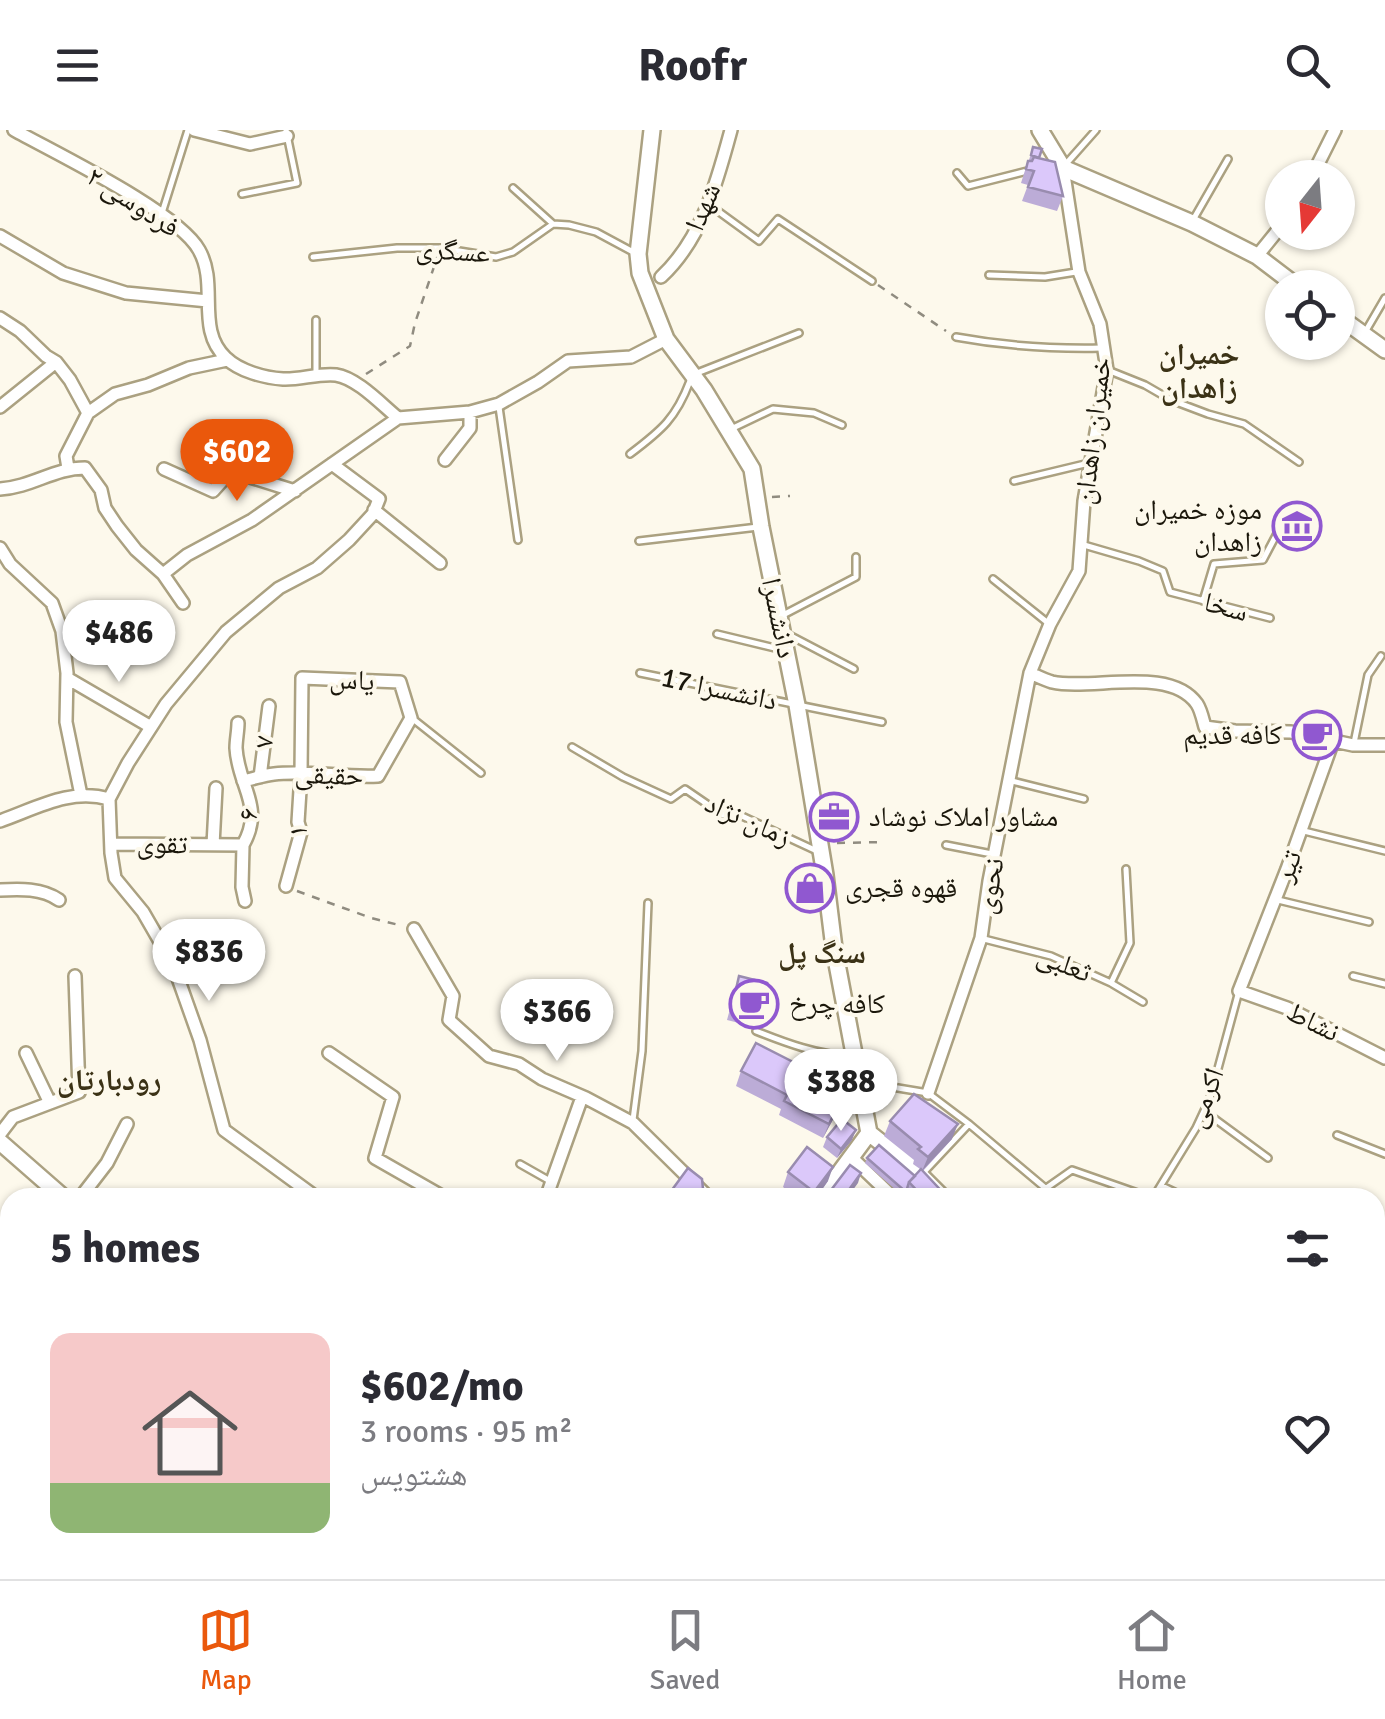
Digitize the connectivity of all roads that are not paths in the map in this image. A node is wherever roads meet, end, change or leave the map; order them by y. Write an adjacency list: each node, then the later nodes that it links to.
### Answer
1 (14, 130): 17 (street, فردوسی ۲)
2 (191, 130): 8 (street); 17 (lane)
3 (652, 130): 22 (street, دانشسرا)
4 (731, 130): 16 (street, شهدا)
5 (1040, 130): 11 (street, خمیران زاهدان)
6 (1096, 130): 11 (lane)
7 (1335, 130): 10 (street)
8 (286, 133): 15 (lane)
9 (1228, 159): 18 (lane)
10 (1319, 160)
11 (1063, 168): 18 (street); 26 (street, خمیران زاهدان)
12 (1044, 169): 13 (lane)
13 (957, 173)
14 (514, 188): 19 (lane)
15 (242, 194)
16 (708, 204): 28 (street, شهدا); 29 (lane)
17 (161, 215): 31 (street, فردوسی ۲)
18 (1192, 222): 23 (street)
19 (554, 224): 22 (lane); 24 (lane, عسگری)
20 (0, 236): 31 (street)
21 (1265, 246): 23 (street)
22 (638, 254): 38 (street, دانشسرا)
23 (1257, 256): 25 (street)
24 (312, 257)
25 (1276, 270)
26 (1079, 272): 27 (lane); 39 (street, خمیران زاهدان)
27 (989, 275)
28 (661, 276)
29 (872, 281)
30 (1385, 298): 36 (lane)
31 (208, 302): 41 (street, فردوسی ۲)
32 (0, 318): 42 (street)
33 (316, 320): 45 (lane)
34 (1355, 329): 36 (street)
35 (799, 333): 44 (lane)
36 (1364, 336): 40 (street)
37 (956, 337): 39 (lane)
38 (666, 339): 44 (street, دانشسرا); 46 (street)
39 (1104, 348): 43 (street, خمیران زاهدان)
40 (1385, 350)
41 (227, 360): 45 (street); 49 (street)
42 (56, 362): 48 (street); 49 (street)
43 (1107, 370): 55 (street, خمیران زاهدان); 56 (lane)
44 (692, 375): 52 (street, دانشسرا); 53 (lane)
45 (316, 376): 50 (street)
46 (499, 404): 47 (street); 66 (lane)
47 (470, 412): 50 (street); 54 (street)
48 (2, 413)
49 (88, 413): 58 (street)
50 (398, 418): 57 (street)
51 (842, 425): 52 (lane)
52 (728, 430): 65 (street, دانشسرا)
53 (630, 454)
54 (445, 460)
55 (1090, 462): 60 (lane); 68 (street, خمیران زاهدان)
56 (1300, 462)
57 (332, 464): 62 (street); 64 (street)
58 (68, 468): 61 (street); 73 (street)
59 (164, 469): 62 (street)
60 (1014, 481)
61 (0, 490)
62 (295, 491): 73 (street)
63 (1290, 509): 75 (lane)
64 (374, 510): 71 (street); 92 (street)
65 (761, 526): 67 (lane); 78 (street, دانشسرا)
66 (518, 540)
67 (639, 541)
68 (1081, 544): 75 (lane, سخا); 79 (street, خمیران زاهدان)
69 (0, 548): 72 (street)
70 (856, 557): 78 (lane)
71 (440, 563)
72 (5, 566): 86 (street)
73 (163, 574): 76 (street)
74 (993, 580): 79 (lane)
75 (1204, 601): 77 (lane, سخا)
76 (183, 603)
77 (1270, 618)
78 (780, 624): 81 (street, دانشسرا); 83 (lane)
79 (1050, 624): 85 (street, خمیران زاهدان)
80 (718, 634): 81 (lane)
81 (786, 651): 87 (street, دانشسرا)
82 (1382, 656): 95 (lane)
83 (854, 669)
84 (640, 672): 87 (lane, دانشسرا 17)
85 (1030, 673): 93 (street); 100 (street, نحوی)
86 (67, 678): 92 (street); 103 (street)
87 (797, 705): 91 (lane, دانشسرا 17); 112 (street, دانشسرا)
88 (269, 706): 99 (street, ۷)
89 (411, 718): 97 (lane); 98 (street, حقیقی); 98 (street, یاس)
90 (238, 722): 101 (street, ۶)
91 (882, 722)
92 (151, 727): 105 (street)
93 (1333, 741): 95 (street); 107 (street, تیر)
94 (1385, 745): 95 (street)
95 (1353, 746)
96 (572, 747): 112 (lane, زمان نژاد)
97 (481, 773)
98 (302, 774): 99 (street, حقیقی); 116 (street, ۱)
99 (260, 777): 101 (street, حقیقی)
100 (1010, 780): 104 (lane); 114 (street, نحوی)
101 (243, 781): 110 (street, ۶)
102 (216, 788): 109 (street, تقوی)
103 (81, 795): 105 (street); 106 (street)
104 (1084, 799)
105 (110, 800): 108 (street)
106 (0, 821)
107 (1301, 831): 113 (lane); 120 (street, تیر)
108 (111, 844): 109 (street, تقوی); 157 (street)
109 (213, 845): 110 (street, تقوی)
110 (243, 845): 119 (street)
111 (946, 846): 114 (lane)
112 (821, 848): 134 (street, دانشسرا)
113 (1385, 850)
114 (994, 854): 124 (street, نحوی)
115 (1126, 869): 127 (lane)
116 (286, 886)
117 (0, 890): 118 (street)
118 (59, 900)
119 (246, 900)
120 (1275, 900): 122 (lane); 129 (street, تیر)
121 (648, 904): 141 (lane)
122 (1370, 922)
123 (414, 929): 138 (street)
124 (981, 938): 127 (lane, ثعلبی); 137 (street, نحوی)
125 (75, 976): 139 (street)
126 (1354, 976): 128 (lane)
127 (1111, 983): 130 (lane, ثعلبی)
128 (1385, 984)
129 (1239, 991): 135 (street, نشاط); 140 (lane, اکرمی)
130 (1142, 1002)
131 (756, 1031): 134 (lane)
132 (26, 1053): 139 (street)
133 (329, 1053): 158 (street)
134 (854, 1056): 136 (street, دانشسرا)
135 (1385, 1058)
136 (859, 1082): 137 (lane); 144 (street, دانشسرا)
137 (928, 1093): 143 (lane)
138 (582, 1096): 141 (street); 152 (street)
139 (50, 1103): 146 (street)
140 (1204, 1111): 149 (lane); 153 (lane, اکرمی)
141 (633, 1123): 160 (street)
142 (127, 1124): 156 (street)
143 (969, 1124): 151 (lane); 154 (lane)
144 (868, 1133): 148 (street); 151 (street)
145 (1337, 1135): 147 (lane)
146 (1, 1143): 155 (street)
147 (1385, 1154)
148 (851, 1156): 161 (street); 162 (street)
149 (1268, 1158)
150 (520, 1164): 152 (lane)
151 (921, 1175): 163 (street)
152 (550, 1181): 159 (street)
153 (1162, 1186): 165 (lane)
154 (1044, 1187): 164 (lane, اکرمی)
155 (51, 1188)
156 (88, 1188)
157 (304, 1188)
158 (419, 1188)
159 (548, 1188)
160 (699, 1188)
161 (827, 1188)
162 (884, 1188)
163 (933, 1188)
164 (1127, 1188)
165 (1166, 1188)

